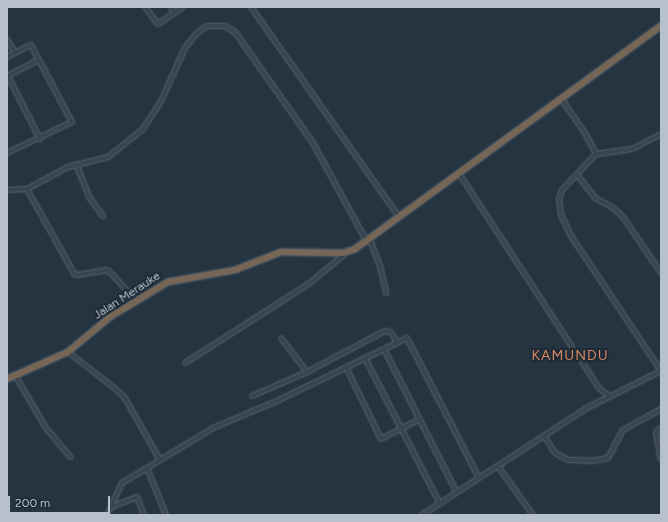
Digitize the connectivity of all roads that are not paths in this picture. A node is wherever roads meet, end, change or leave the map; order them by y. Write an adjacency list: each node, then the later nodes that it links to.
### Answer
1 (146, 7): 5 (street)
2 (171, 7): 5 (street)
3 (183, 7): 5 (street)
4 (251, 7): 23 (street)
5 (175, 13)
6 (661, 26): 12 (highway, Jalan Merauke)
7 (7, 39): 8 (street)
8 (15, 53): 9 (street); 10 (street)
9 (7, 57)
10 (38, 60): 11 (street); 14 (street)
11 (7, 76): 14 (street)
12 (562, 100): 16 (street); 18 (highway, Jalan Merauke)
13 (661, 134): 16 (street)
14 (40, 139): 15 (street)
15 (7, 154)
16 (596, 154): 19 (street)
17 (76, 164): 20 (street); 22 (street); 24 (street)
18 (460, 175): 23 (highway, Jalan Merauke); 41 (street)
19 (578, 176): 26 (street); 36 (street)
20 (27, 189): 21 (street); 28 (street)
21 (7, 190)
22 (103, 216)
23 (400, 218): 24 (highway, Jalan Merauke)
24 (369, 241): 25 (highway, Jalan Merauke); 27 (street)
25 (347, 252): 28 (highway, Jalan Merauke); 34 (street)
26 (661, 273)
27 (386, 293)
28 (136, 300): 32 (highway, Jalan Merauke)
29 (281, 338): 37 (street)
30 (397, 342): 31 (street); 37 (street); 52 (street)
31 (384, 348): 33 (street); 43 (street)
32 (68, 352): 38 (highway, Jalan Merauke); 48 (street)
33 (365, 358): 35 (street); 44 (street)
34 (185, 363)
35 (346, 367): 44 (street); 48 (street)
36 (661, 371): 41 (street)
37 (307, 372): 40 (street)
38 (15, 375): 39 (highway, Jalan Merauke); 47 (street)
39 (7, 378)
40 (252, 396)
41 (610, 397): 46 (street)
42 (661, 409): 46 (street)
43 (420, 419): 44 (street); 53 (street)
44 (401, 428): 54 (street)
45 (661, 428): 49 (street)
46 (544, 436): 50 (street)
47 (70, 457)
48 (160, 460): 51 (street)
49 (661, 460)
50 (498, 466): 52 (street); 60 (street)
51 (146, 468): 55 (street); 58 (street)
52 (479, 478): 53 (street)
53 (457, 493): 54 (street)
54 (440, 504): 59 (street)
55 (111, 507): 56 (street); 57 (street)
56 (107, 515)
57 (143, 515)
58 (166, 515)
59 (422, 515)
60 (533, 515)

